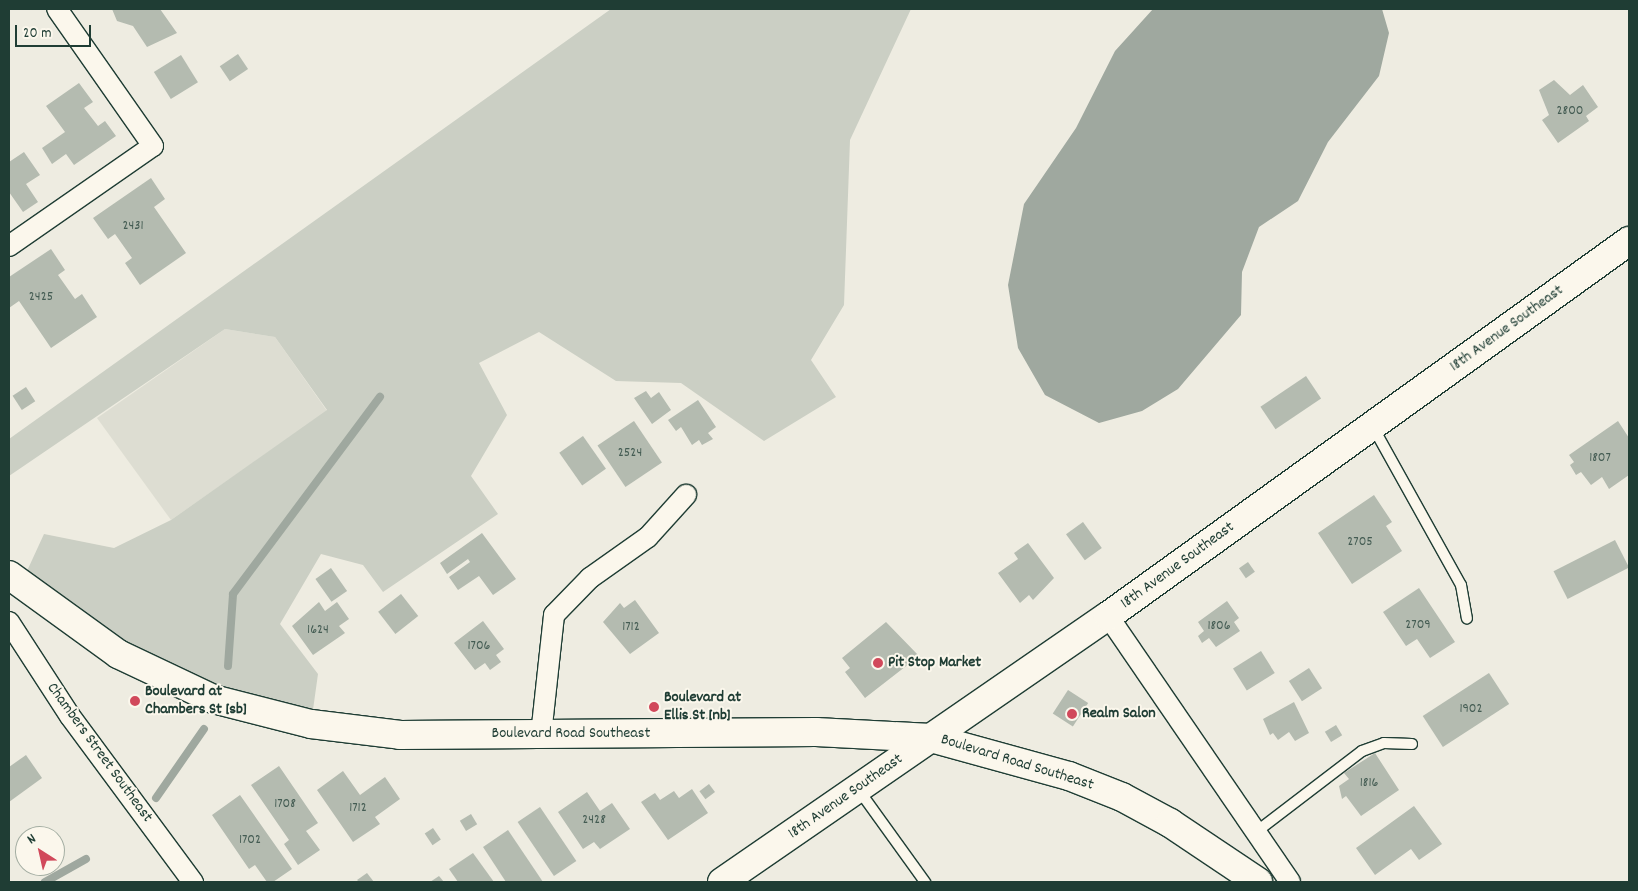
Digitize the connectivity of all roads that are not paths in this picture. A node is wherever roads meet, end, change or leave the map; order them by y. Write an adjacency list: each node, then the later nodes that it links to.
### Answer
1 (57, 9): 3 (street)
2 (1629, 241): 4 (street, 18th Avenue Southeast)
3 (9, 246)
4 (1372, 426): 7 (street, 18th Avenue Southeast); 8 (lane)
5 (686, 496): 10 (street)
6 (9, 575): 10 (street, Boulevard Road Southeast)
7 (1108, 616): 11 (street, 18th Avenue Southeast); 14 (street)
8 (1467, 618)
9 (9, 622): 15 (street, Chambers Street Southeast)
10 (541, 735): 11 (street, Boulevard Road Southeast)
11 (931, 738): 13 (street, 18th Avenue Southeast); 18 (street, Boulevard Road Southeast)
12 (1412, 744): 14 (lane)
13 (857, 789): 16 (street, 18th Avenue Southeast); 17 (lane)
14 (1256, 832): 19 (street)
15 (193, 882)
16 (722, 882)
17 (925, 882)
18 (1258, 882)
19 (1290, 882)

